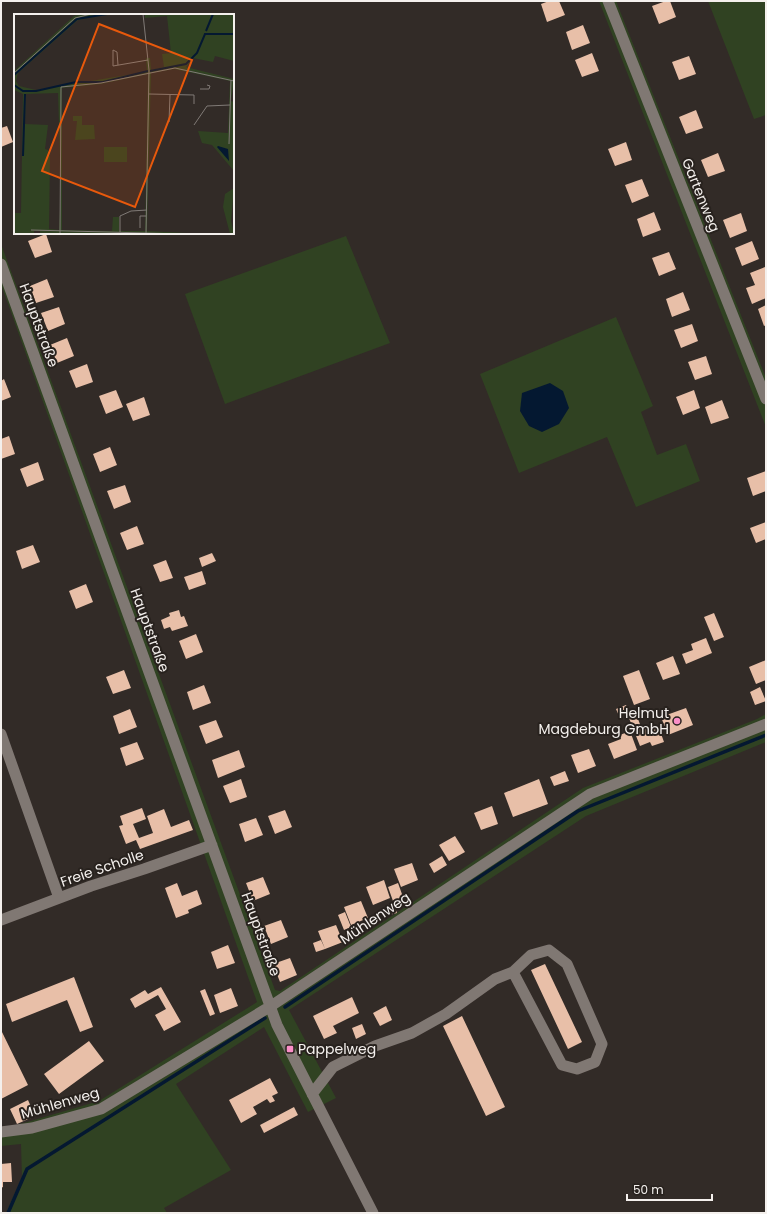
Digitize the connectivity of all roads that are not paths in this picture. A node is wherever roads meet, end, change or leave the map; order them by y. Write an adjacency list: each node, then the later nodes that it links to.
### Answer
1 (608, 1): 3 (street, Gartenweg)
2 (1, 264): 6 (street, Hauptstraße)
3 (766, 399)
4 (766, 724): 10 (street, Mühlenweg)
5 (1, 734): 7 (street)
6 (212, 845): 7 (street, Freie Scholle); 10 (street, Hauptstraße)
7 (60, 898): 8 (street, Freie Scholle)
8 (1, 920)
9 (513, 972): 9 (street); 11 (street)
10 (271, 1006): 11 (street); 12 (street, Mühlenweg)
11 (312, 1094): 13 (street)
12 (1, 1132)
13 (373, 1213)

